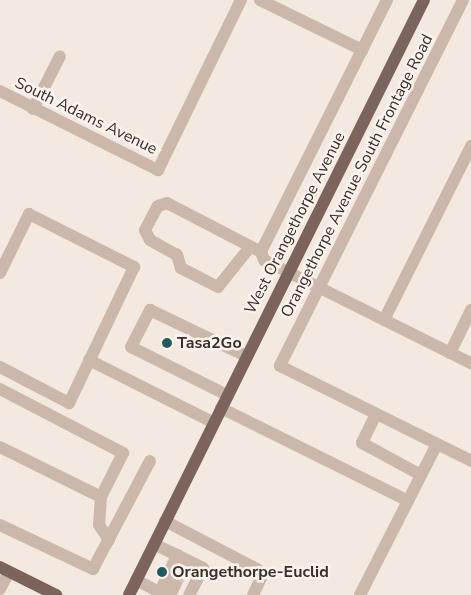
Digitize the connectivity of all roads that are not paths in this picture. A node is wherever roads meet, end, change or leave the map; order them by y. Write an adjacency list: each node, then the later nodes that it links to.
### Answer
1 (241, 0): 9 (street, South Adams Avenue)
2 (260, 0): 6 (street)
3 (387, 0): 6 (street)
4 (424, 0): 12 (main road, West Orangethorpe Avenue)
5 (463, 0): 14 (street, Orangethorpe Avenue South Frontage Road)
6 (362, 50): 11 (street)
7 (60, 56): 9 (street)
8 (0, 91): 9 (street, South Adams Avenue)
9 (33, 109)
10 (471, 146): 16 (street)
11 (256, 250): 11 (street); 12 (street)
12 (288, 272): 14 (street); 18 (main road, West Orangethorpe Avenue)
13 (0, 273): 19 (street)
14 (319, 288): 16 (street); 25 (street, Orangethorpe Avenue South Frontage Road)
15 (471, 310): 17 (street)
16 (384, 320): 17 (street)
17 (450, 352): 20 (street)
18 (246, 356): 23 (main road, West Orangethorpe Avenue); 23 (street)
19 (89, 360): 21 (street); 26 (street)
20 (471, 363)
21 (0, 367)
22 (0, 389): 32 (street)
23 (227, 396): 24 (main road, West Orangethorpe Avenue)
24 (221, 408): 26 (main road, West Orangethorpe Avenue); 33 (street)
25 (376, 414): 27 (street); 31 (street)
26 (214, 422): 34 (main road, West Orangethorpe Avenue)
27 (438, 444): 29 (street); 31 (street)
28 (0, 448): 32 (street)
29 (471, 460)
30 (150, 461): 36 (street)
31 (421, 476): 33 (street)
32 (101, 497): 36 (street)
33 (408, 501): 47 (street)
34 (165, 521): 37 (main road, West Orangethorpe Avenue); 46 (street)
35 (0, 525): 36 (street)
36 (109, 540)
37 (154, 544): 38 (street); 40 (main road, West Orangethorpe Avenue)
38 (182, 562): 42 (street); 45 (street)
39 (4, 569): 41 (street); 43 (main road)
40 (136, 580): 42 (street); 44 (main road, West Orangethorpe Avenue)
41 (0, 589)
42 (167, 592)
43 (56, 595)
44 (129, 595)
45 (189, 595)
46 (252, 595)
47 (360, 595)

